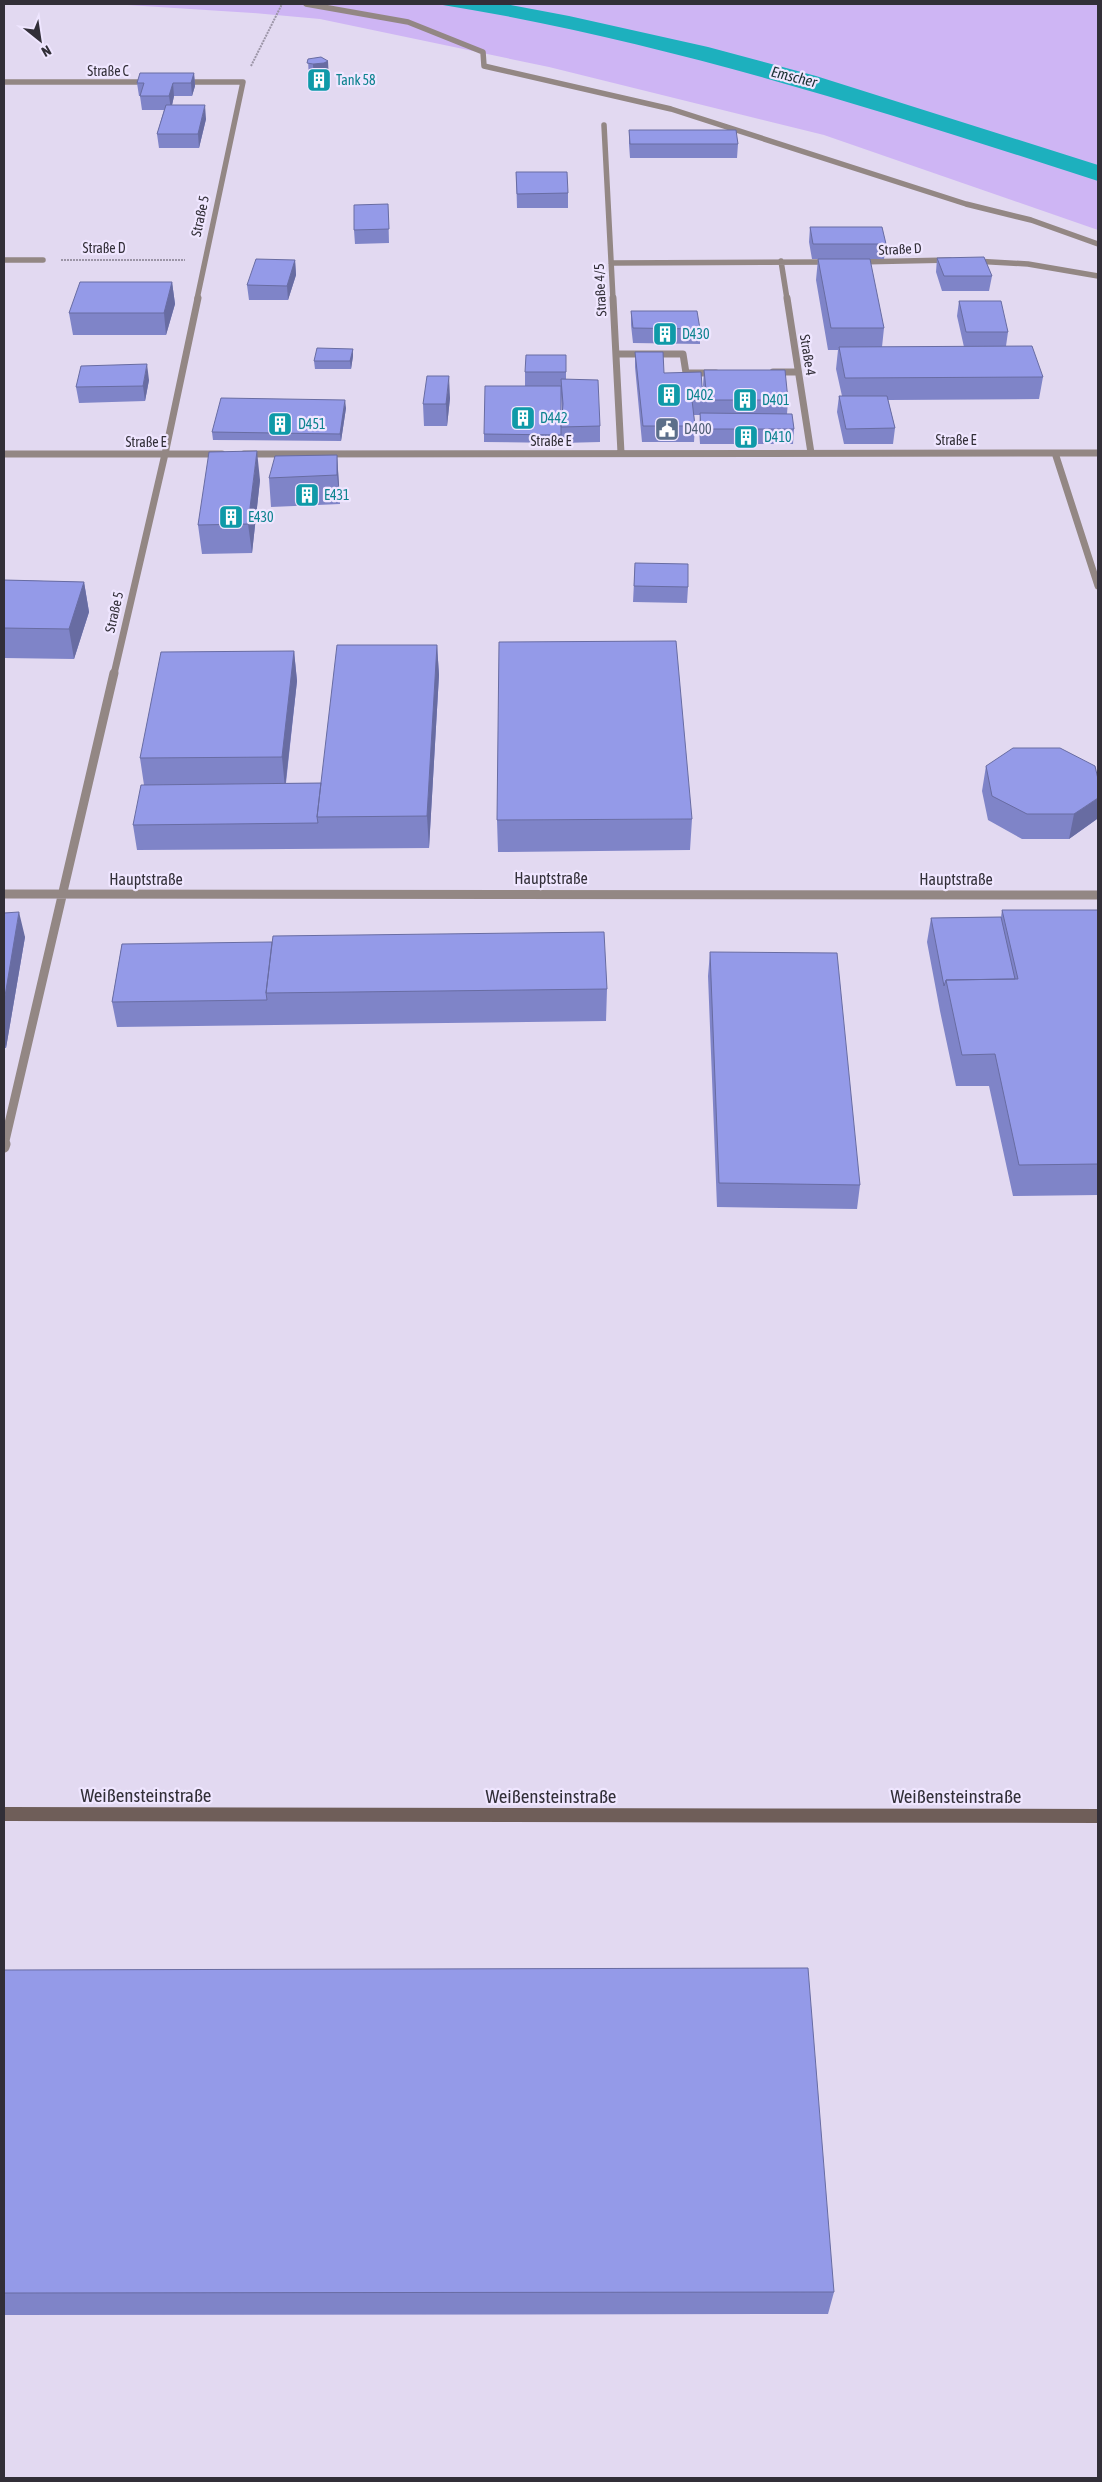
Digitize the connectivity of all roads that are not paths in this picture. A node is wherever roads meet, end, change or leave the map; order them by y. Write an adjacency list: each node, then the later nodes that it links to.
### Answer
1 (306, 4): 6 (lane)
2 (4, 82): 3 (lane, Straße C)
3 (153, 82)
4 (173, 82): 25 (lane, Straße 5)
5 (604, 125): 14 (lane, Straße 4/5)
6 (1098, 244)
7 (4, 260): 8 (lane)
8 (43, 260)
9 (957, 260): 13 (lane, Straße D)
10 (966, 260): 15 (lane)
11 (781, 261): 12 (lane); 14 (lane); 18 (lane, Straße 4)
12 (839, 262)
13 (849, 262)
14 (611, 263): 16 (lane, Straße 4/5)
15 (1098, 276)
16 (616, 354): 19 (lane); 20 (lane, Straße 4/5)
17 (760, 372): 18 (lane)
18 (798, 372): 21 (lane, Straße 4)
19 (723, 373)
20 (621, 453): 21 (lane, Straße E); 25 (lane, Straße E)
21 (811, 453): 22 (lane, Straße E)
22 (1055, 453): 23 (lane, Straße E); 26 (lane)
23 (1098, 453)
24 (4, 454): 25 (lane, Straße E)
25 (165, 454): 28 (lane, Straße 5)
26 (1098, 586)
27 (4, 894): 28 (lane, Hauptstraße)
28 (61, 894): 29 (lane, Hauptstraße); 30 (lane, Straße 5)
29 (1098, 895)
30 (4, 1146)
31 (4, 1814): 32 (street, Weißensteinstraße)
32 (1098, 1816)

